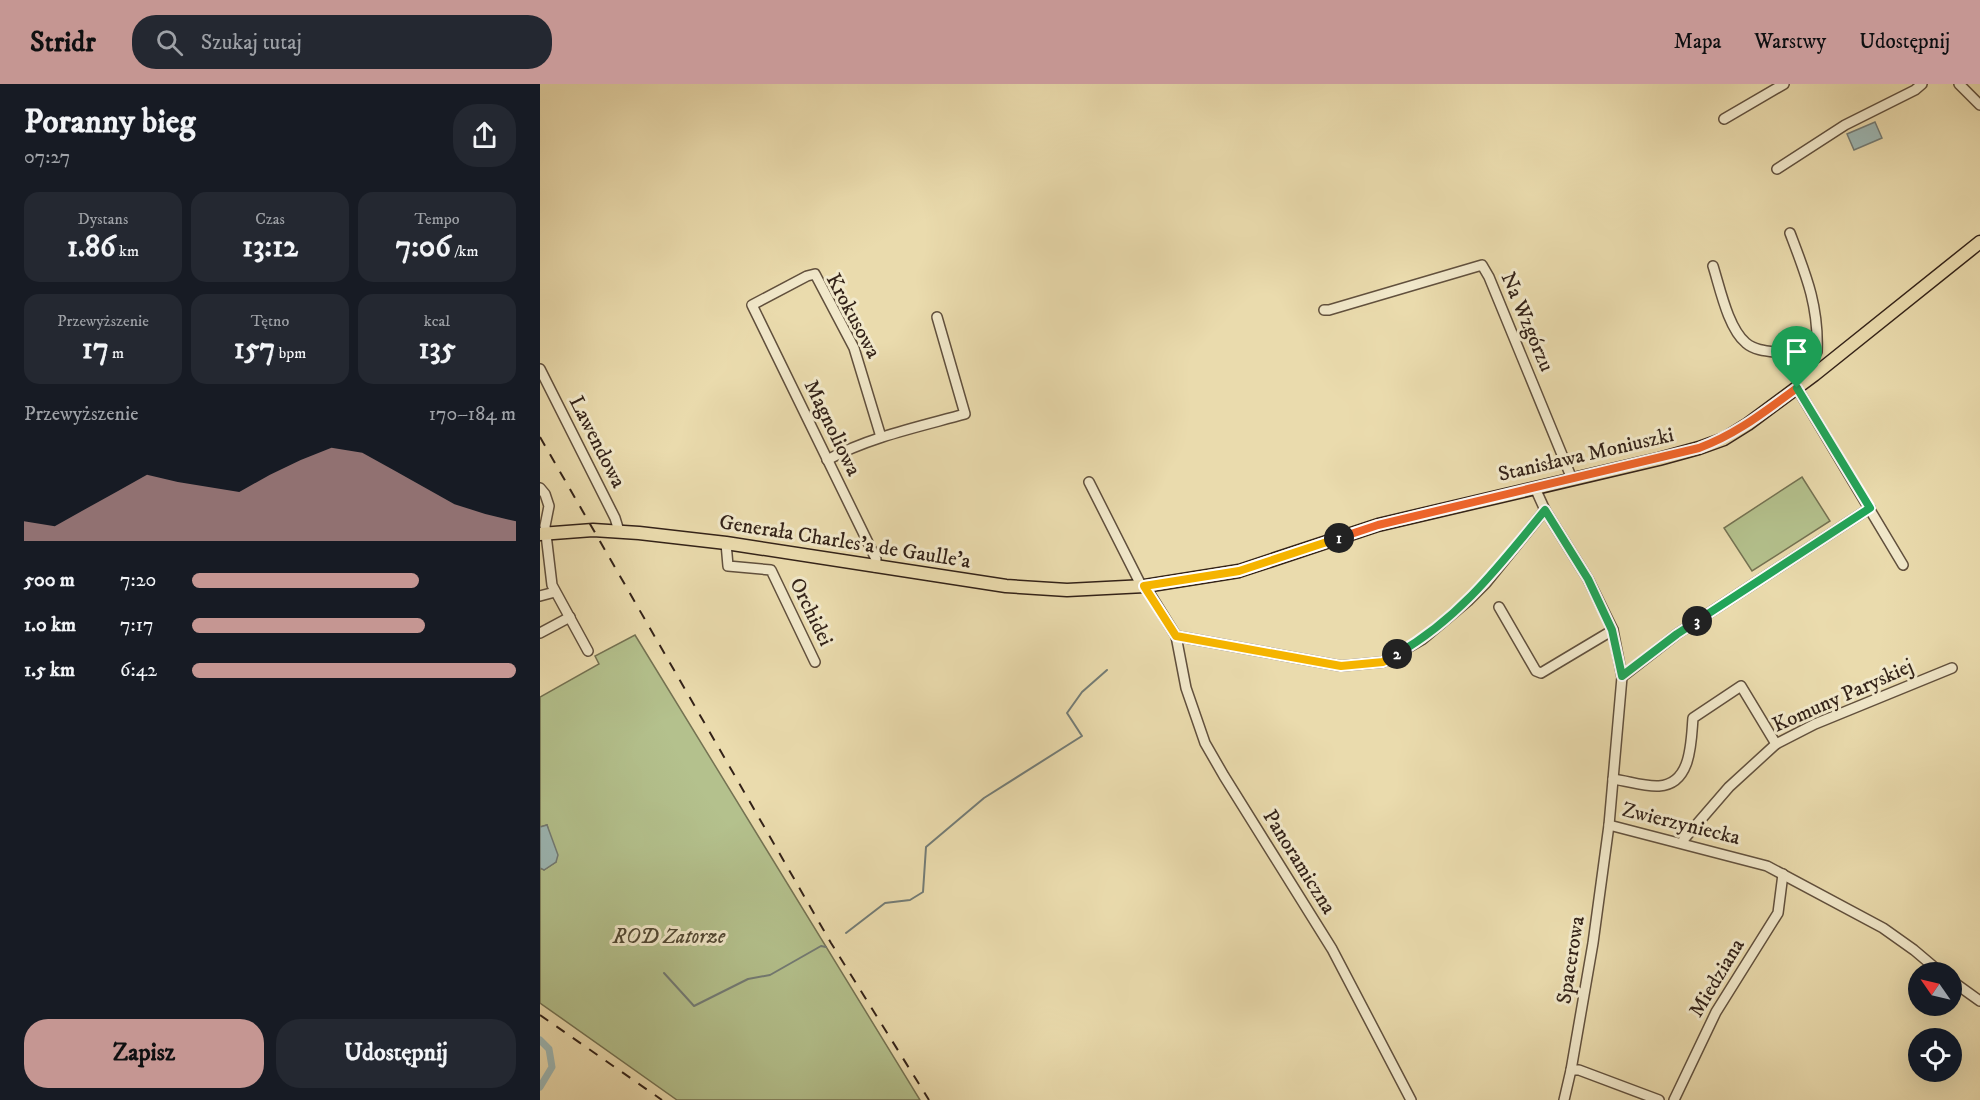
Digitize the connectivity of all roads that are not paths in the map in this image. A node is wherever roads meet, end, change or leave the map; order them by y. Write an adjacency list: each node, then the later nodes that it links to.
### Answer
1 (1784, 84): 5 (street)
2 (1922, 84): 6 (street)
3 (1959, 84): 4 (street)
4 (1980, 105)
5 (1725, 119)
6 (1777, 169)
7 (1790, 233): 13 (street)
8 (1980, 242): 15 (main road, Stanisława Moniuszki)
9 (1713, 266): 13 (street)
10 (752, 305): 17 (street, Krokusowa); 18 (street, Magnoliowa)
11 (1324, 310): 19 (street, Na Wzgórzu)
12 (937, 317): 17 (street)
13 (1807, 362): 15 (street)
14 (540, 369): 25 (street, Lawendowa)
15 (1814, 375): 16 (main road, Stanisława Moniuszki)
16 (1797, 388): 19 (main road, Stanisława Moniuszki); 23 (street)
17 (881, 437): 18 (street)
18 (827, 460): 29 (street, Magnoliowa)
19 (1572, 479): 21 (main road, Stanisława Moniuszki)
20 (1089, 482): 30 (street)
21 (1535, 488): 24 (street, Zwierzyniecka); 30 (main road, Stanisława Moniuszki)
22 (540, 489): 26 (street)
23 (1870, 508): 28 (street); 41 (street)
24 (1545, 510): 35 (street, Zwierzyniecka); 37 (street)
25 (619, 531): 26 (main road, Generała Charles'a de Gaulle'a); 27 (main road, Generała Charles'a de Gaulle'a)
26 (543, 533): 31 (street)
27 (726, 543): 29 (main road, Generała Charles'a de Gaulle'a); 39 (street, Orchidei)
28 (1904, 565)
29 (875, 567): 30 (main road, Generała Charles'a de Gaulle'a)
30 (1143, 587): 37 (street)
31 (555, 592): 32 (street); 34 (street)
32 (540, 597)
33 (1499, 607): 35 (street)
34 (570, 617): 36 (street); 38 (street)
35 (1612, 630): 41 (street, Zwierzyniecka)
36 (540, 633)
37 (1176, 636): 51 (street, Panoramiczna)
38 (588, 651)
39 (815, 662)
40 (1952, 668): 42 (street, Komuny Paryskiej)
41 (1622, 676): 43 (street, Zwierzyniecka)
42 (1776, 744): 43 (street); 45 (street, Komuny Paryskiej)
43 (1613, 779): 44 (street, Zwierzyniecka)
44 (1609, 825): 45 (street, Zwierzyniecka); 50 (street, Spacerowa)
45 (1682, 843): 46 (street, Zwierzyniecka)
46 (1783, 874): 47 (street, Zwierzyniecka); 54 (street, Miedziana)
47 (1928, 962)
48 (1962, 988): 49 (street)
49 (1980, 1001)
50 (1571, 1070): 52 (street, Spacerowa); 53 (street)
51 (1411, 1100)
52 (1564, 1100)
53 (1659, 1100)
54 (1674, 1100)

